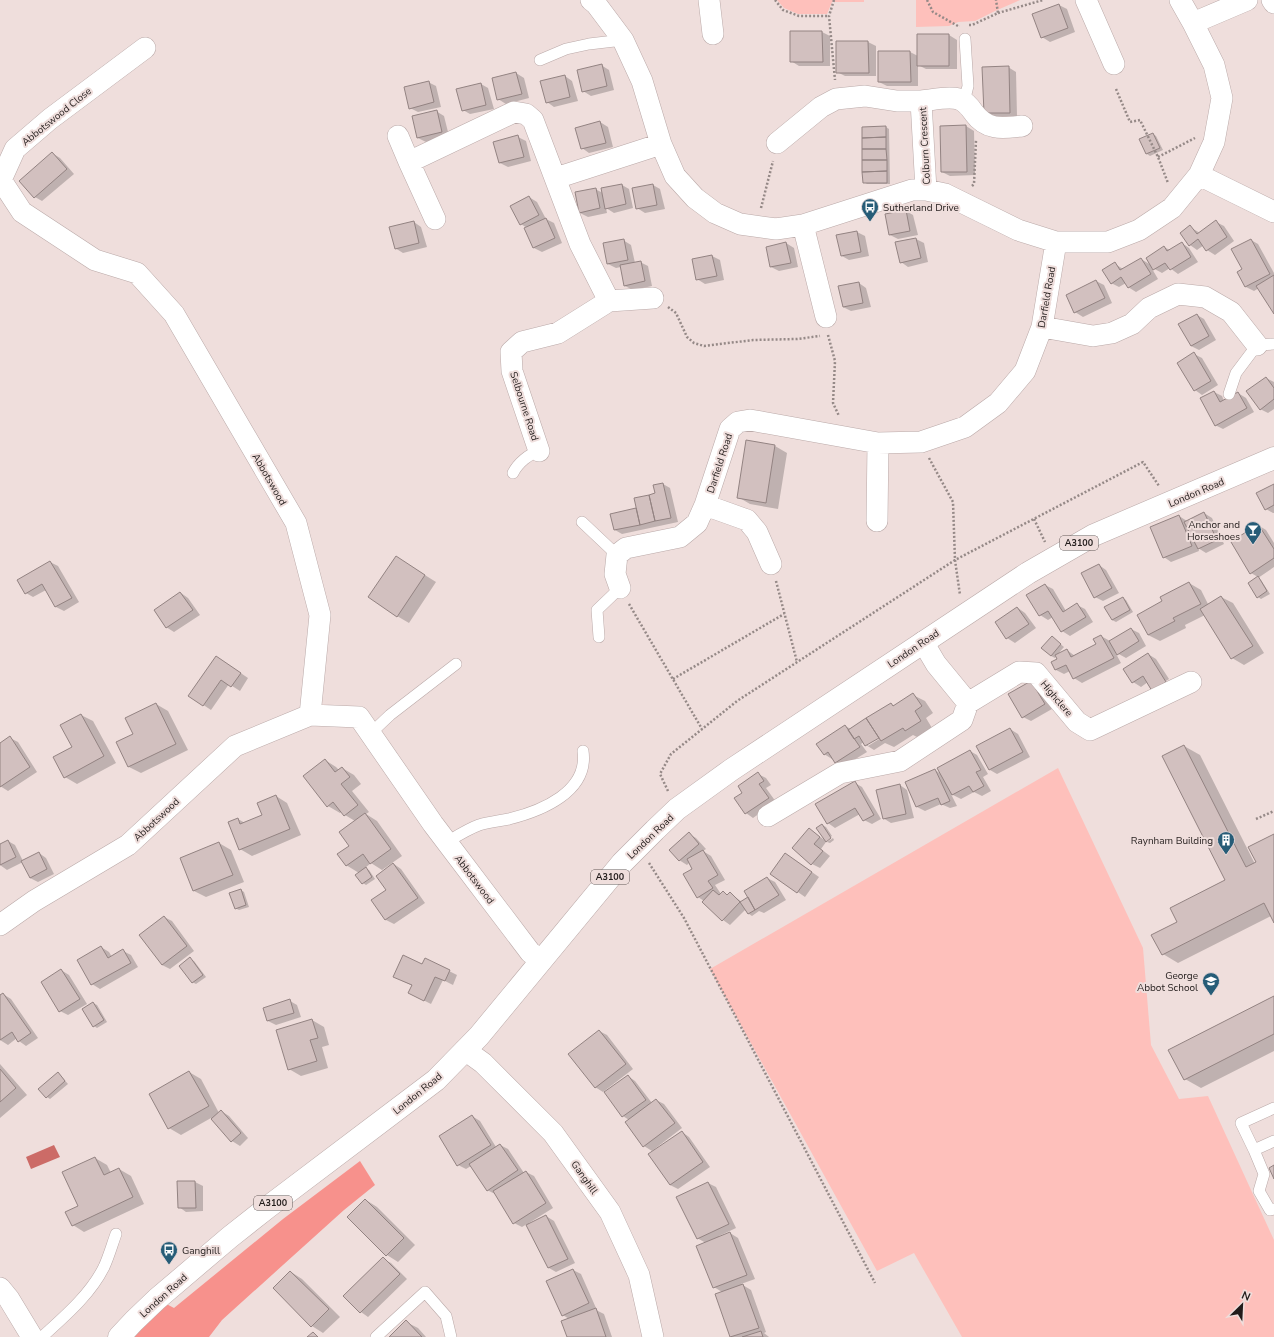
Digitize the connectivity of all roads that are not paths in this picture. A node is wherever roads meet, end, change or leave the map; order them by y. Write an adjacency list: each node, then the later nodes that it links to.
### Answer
1 (709, 0): 9 (street)
2 (1086, 0): 14 (street)
3 (1180, 0): 8 (street)
4 (1247, 0): 8 (street)
5 (1272, 0): 7 (street)
6 (596, 1): 11 (street)
7 (1274, 3)
8 (1193, 23): 22 (street)
9 (713, 34)
10 (965, 39): 16 (lane)
11 (623, 40): 13 (lane); 20 (street)
12 (145, 48): 29 (street, Abbotswood Close)
13 (540, 60)
14 (1114, 64)
15 (921, 102): 16 (street, Colburn Crescent); 19 (street, Colburn Crescent); 24 (street, Colburn Crescent)
16 (964, 102): 17 (street)
17 (1022, 126)
18 (398, 136): 21 (street)
19 (777, 143)
20 (661, 144): 23 (street); 27 (street)
21 (409, 162): 23 (street); 26 (street)
22 (1199, 175): 25 (street); 28 (street)
23 (556, 178): 31 (street)
24 (926, 190): 27 (street); 28 (street)
25 (1274, 212)
26 (435, 219)
27 (803, 225): 33 (street)
28 (1056, 242): 32 (street, Darfield Road)
29 (137, 273): 51 (street, Abbotswood)
30 (653, 298): 31 (street, Selbourne Road)
31 (609, 301): 37 (street, Selbourne Road)
32 (1042, 327): 34 (street); 36 (street, Darfield Road)
33 (825, 329)
34 (1265, 344): 35 (lane)
35 (1229, 394)
36 (878, 443): 40 (street, Darfield Road); 41 (street)
37 (540, 452): 39 (lane)
38 (1274, 458): 47 (main road, London Road / A3100)
39 (513, 473)
40 (705, 505): 43 (street, Darfield Road); 44 (street, Darfield Road)
41 (877, 521)
42 (582, 522): 43 (lane)
43 (617, 555): 45 (street)
44 (771, 564)
45 (620, 588): 46 (lane)
46 (599, 637)
47 (923, 642): 50 (street); 57 (main road, London Road / A3100)
48 (456, 664): 52 (lane)
49 (1191, 682): 50 (street, Highclere)
50 (968, 703): 54 (street)
51 (310, 715): 52 (street, Abbotswood); 56 (street, Abbotswood)
52 (371, 733): 55 (street, Abbotswood)
53 (583, 751): 55 (lane)
54 (768, 816)
55 (447, 842): 57 (street, Abbotswood)
56 (0, 925)
57 (541, 961): 58 (main road, London Road / A3100)
58 (466, 1050): 67 (main road, London Road / A3100); 70 (street, Ganghill)
59 (1274, 1108): 61 (lane)
60 (1274, 1140): 61 (lane)
61 (1254, 1150): 62 (lane)
62 (1274, 1209)
63 (116, 1234): 66 (lane)
64 (0, 1288): 65 (street)
65 (32, 1337)
66 (42, 1337)
67 (119, 1337)
68 (376, 1337): 69 (lane)
69 (451, 1337)
70 (653, 1337)

